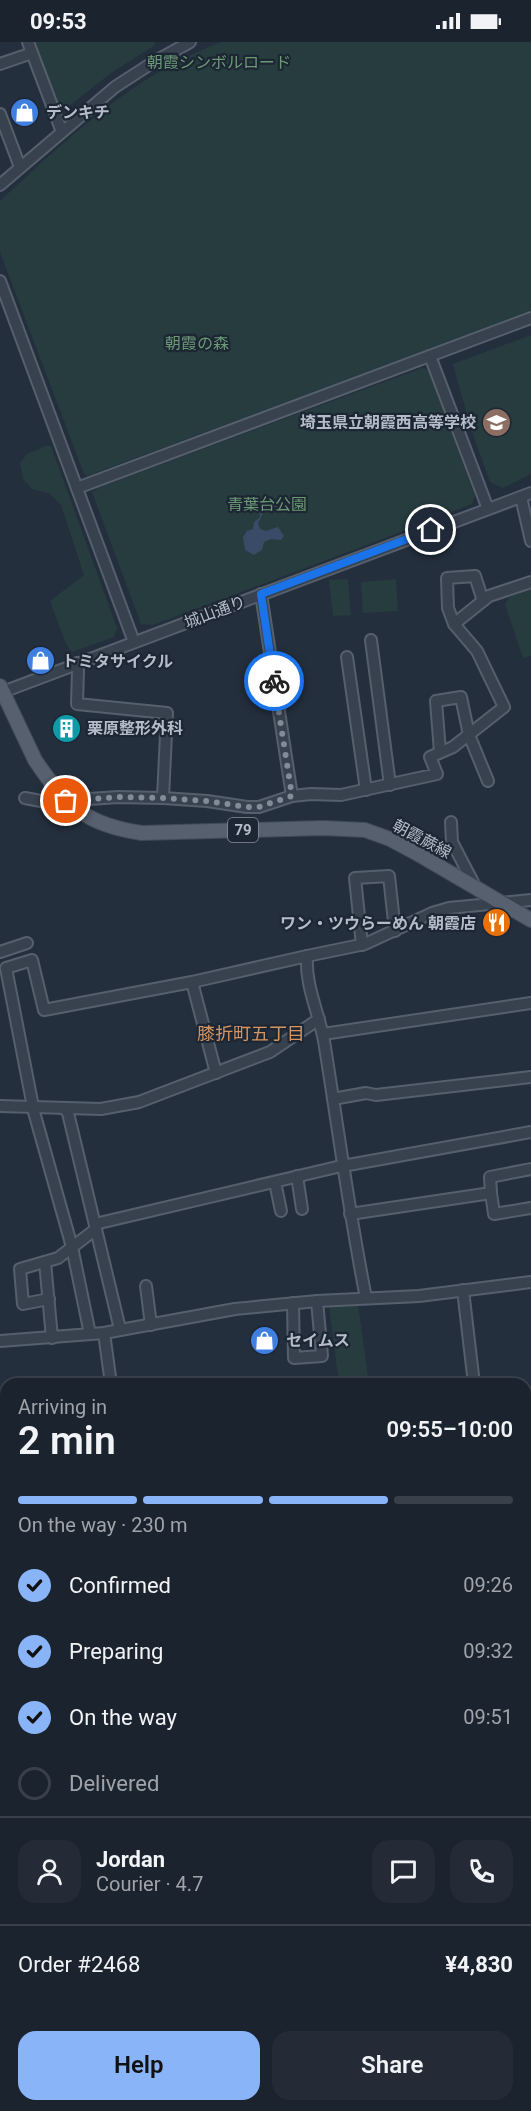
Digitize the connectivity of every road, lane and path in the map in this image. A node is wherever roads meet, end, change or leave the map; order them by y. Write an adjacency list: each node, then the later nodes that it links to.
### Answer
1 (190, 42): 5 (street)
2 (30, 47): 3 (street); 5 (street)
3 (0, 64)
4 (0, 114): 6 (street)
5 (62, 132): 6 (street)
6 (20, 167): 7 (street)
7 (0, 185)
8 (0, 282): 11 (street)
9 (531, 318): 10 (street)
10 (430, 356): 11 (street); 13 (street)
11 (76, 488): 20 (street)
12 (526, 495): 13 (street, 城山通り); 14 (street)
13 (488, 509): 16 (street, 城山通り)
14 (531, 541)
15 (531, 582): 17 (street)
16 (261, 594): 20 (street, 城山通り); 29 (street)
17 (483, 602): 18 (street); 18 (street)
18 (454, 624): 24 (street)
19 (371, 640): 27 (street)
20 (134, 642): 22 (street, 城山通り)
21 (347, 657): 28 (street)
22 (77, 663): 23 (street, 城山通り); 31 (street)
23 (1, 690): 32 (main road, 朝霞蕨線 / 79)
24 (469, 735): 25 (street); 25 (street); 26 (street)
25 (441, 752): 27 (street)
26 (488, 781)
27 (390, 785): 28 (street)
28 (366, 790): 29 (street)
29 (292, 796): 31 (street)
30 (25, 798): 32 (street)
31 (163, 798): 32 (street)
32 (66, 801): 34 (main road, 朝霞蕨線 / 79)
33 (452, 822): 34 (street)
34 (477, 889): 36 (main road, 朝霞蕨線 / 79)
35 (531, 900): 36 (street)
36 (501, 903): 37 (main road, 朝霞蕨線 / 79); 38 (street)
37 (531, 920)
38 (395, 931): 40 (street); 40 (street)
39 (27, 943): 41 (street)
40 (362, 945): 42 (street)
41 (0, 952)
42 (307, 957): 43 (street); 45 (street)
43 (192, 982): 47 (street); 51 (street)
44 (531, 1003): 46 (street)
45 (318, 1020): 46 (street); 47 (street)
46 (323, 1034): 49 (street)
47 (216, 1073): 52 (street)
48 (531, 1077): 49 (street)
49 (333, 1100): 54 (street)
50 (0, 1106): 51 (street)
51 (34, 1107): 52 (street); 64 (street)
52 (65, 1109): 63 (street)
53 (531, 1132): 54 (street)
54 (344, 1166): 56 (street); 62 (street)
55 (531, 1169): 58 (street)
56 (297, 1176): 57 (street); 60 (street)
57 (275, 1182): 61 (street); 63 (street)
58 (491, 1193): 59 (street); 62 (street)
59 (531, 1208)
60 (302, 1209)
61 (281, 1211)
62 (350, 1214): 69 (street)
63 (95, 1226): 64 (street); 74 (street)
64 (72, 1247): 65 (street); 76 (street)
65 (45, 1262): 70 (street); 70 (street)
66 (531, 1282): 68 (street)
67 (146, 1286): 73 (street)
68 (463, 1290): 69 (street); 80 (street)
69 (366, 1298): 71 (street)
70 (49, 1299): 77 (street)
71 (317, 1301): 72 (street); 72 (street)
72 (293, 1303): 73 (street)
73 (151, 1325): 74 (street)
74 (120, 1329): 75 (street)
75 (104, 1333): 76 (street); 79 (street)
76 (90, 1334): 77 (street)
77 (52, 1338): 78 (street)
78 (0, 1341)
79 (110, 1378)
80 (473, 1378)

